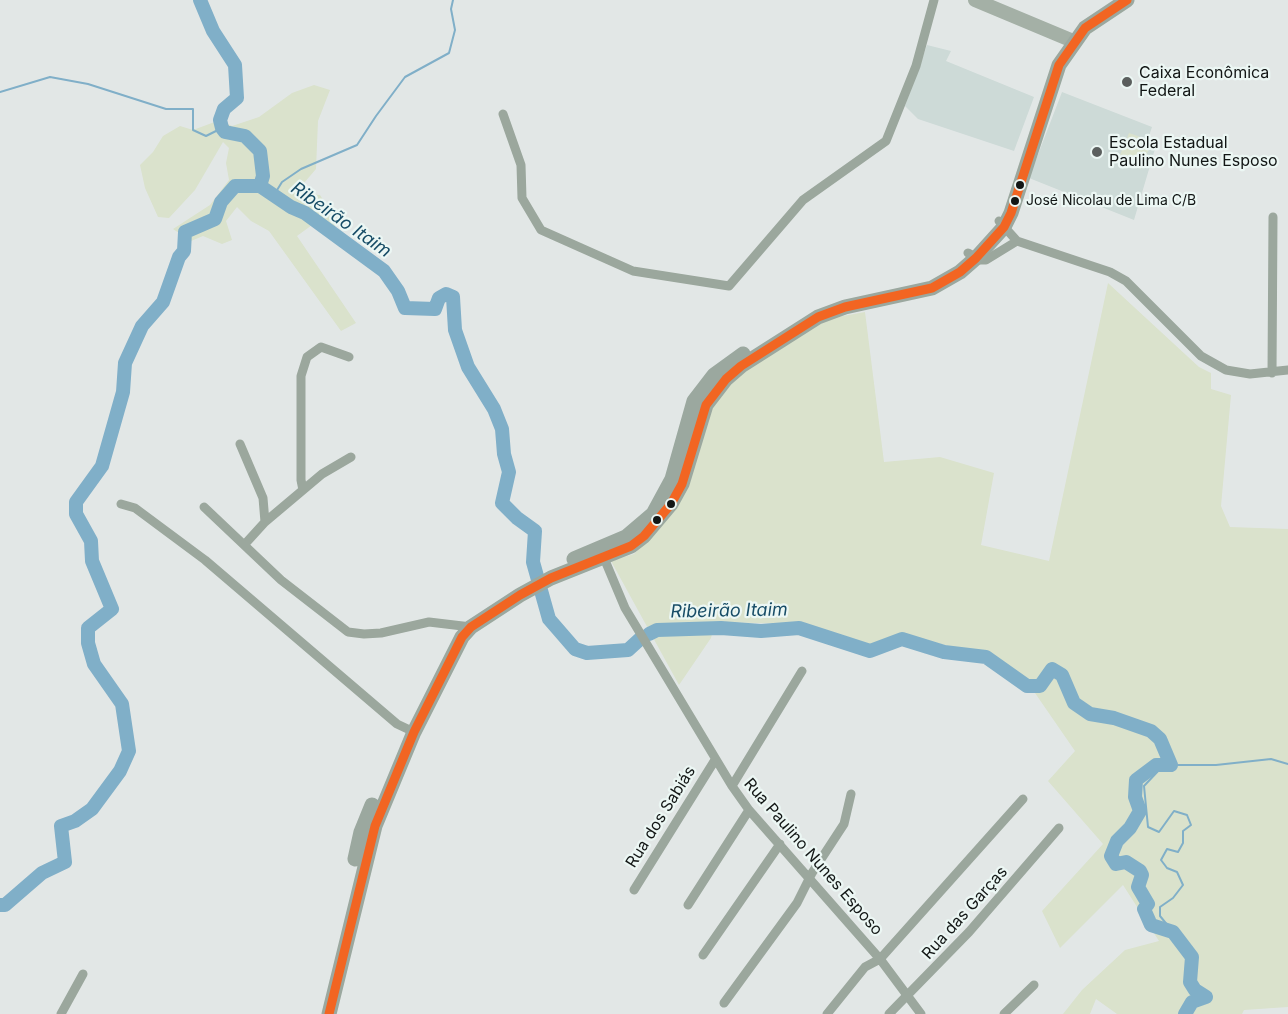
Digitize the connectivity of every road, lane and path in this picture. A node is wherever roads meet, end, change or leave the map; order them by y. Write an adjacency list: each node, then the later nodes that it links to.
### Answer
1 (934, 0): 6 (street)
2 (975, 0): 5 (main road)
3 (1108, 0): 5 (main road)
4 (1127, 0): 5 (main road)
5 (1070, 40): 8 (main road)
6 (503, 114)
7 (1273, 217): 13 (street)
8 (1002, 224): 9 (street); 10 (main road)
9 (1017, 241): 10 (street); 13 (street)
10 (972, 256): 20 (main road); 22 (main road)
11 (349, 357): 16 (street)
12 (1288, 369): 13 (street)
13 (1272, 373)
14 (240, 444): 19 (street)
15 (351, 457): 16 (street)
16 (303, 490): 19 (street)
17 (121, 504): 26 (street)
18 (204, 507): 21 (street)
19 (265, 522): 21 (street)
20 (626, 537): 22 (main road); 23 (main road)
21 (245, 544): 24 (street)
22 (604, 558): 23 (main road); 27 (street, Rua Paulino Nunes Esposo)
23 (552, 571): 24 (main road)
24 (466, 626): 26 (main road)
25 (802, 671): 28 (street)
26 (410, 731): 44 (main road); 45 (main road)
27 (715, 760): 28 (street, Rua Paulino Nunes Esposo); 35 (street, Rua dos Sabiás)
28 (732, 786): 31 (street, Rua Paulino Nunes Esposo)
29 (851, 794): 34 (street)
30 (1023, 799): 38 (street)
31 (749, 810): 33 (street, Rua Paulino Nunes Esposo); 36 (street)
32 (1059, 828): 41 (street, Rua das Garças)
33 (780, 844): 34 (street, Rua Paulino Nunes Esposo); 37 (street)
34 (810, 877): 38 (street, Rua Paulino Nunes Esposo); 42 (street)
35 (634, 890)
36 (688, 905)
37 (703, 955)
38 (880, 959): 41 (street, Rua Paulino Nunes Esposo); 46 (street)
39 (83, 974): 43 (street)
40 (1034, 985): 49 (street)
41 (907, 994): 47 (street, Rua das Garças); 48 (street, Rua Paulino Nunes Esposo)
42 (724, 1003)
43 (61, 1014)
44 (319, 1014)
45 (329, 1014)
46 (827, 1014)
47 (889, 1014)
48 (921, 1014)
49 (1005, 1014)

